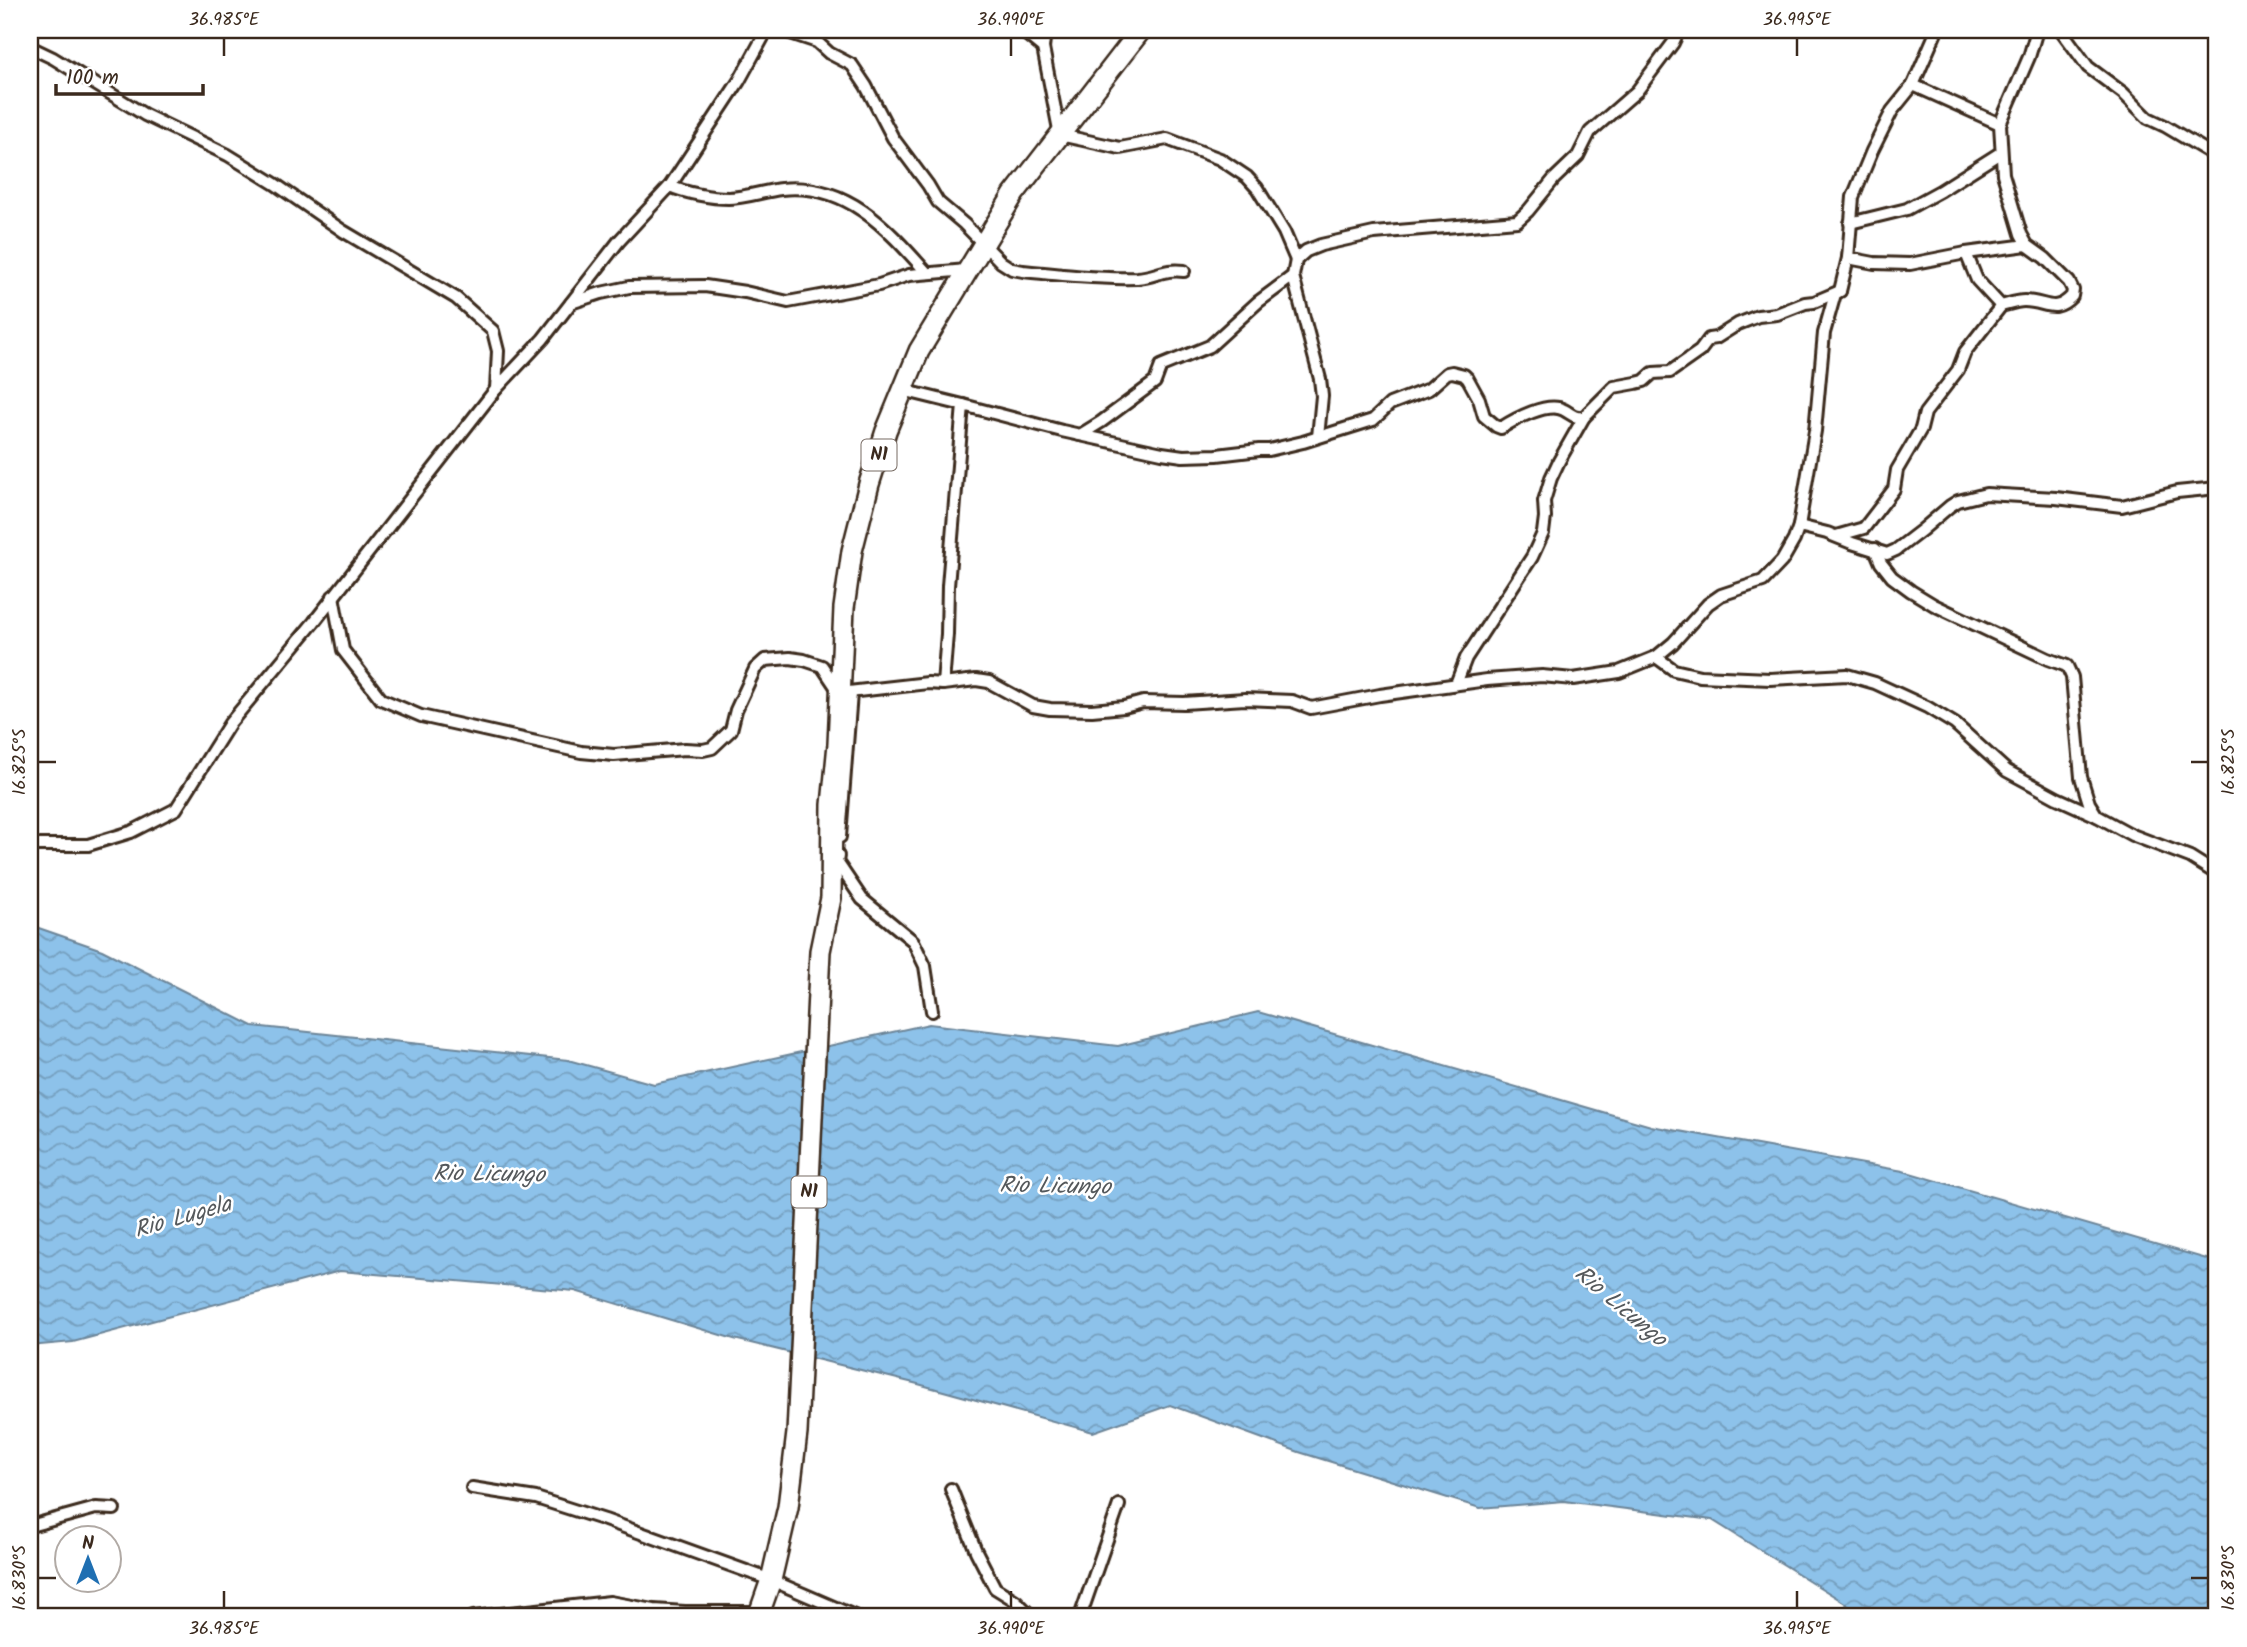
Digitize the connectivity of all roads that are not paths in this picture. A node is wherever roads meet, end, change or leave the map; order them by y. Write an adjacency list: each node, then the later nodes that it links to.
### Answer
1 (767, 30): 17 (street)
2 (781, 30): 19 (street)
3 (1021, 30): 11 (street)
4 (1045, 30): 11 (street)
5 (1141, 30): 14 (highway, N1)
6 (1679, 30): 23 (street)
7 (1937, 30): 12 (street)
8 (2037, 30): 13 (street)
9 (2061, 30): 16 (street)
10 (30, 47): 31 (street)
11 (1044, 48): 14 (street)
12 (1913, 85): 13 (street); 18 (street)
13 (2000, 124): 15 (street)
14 (1060, 135): 19 (highway, N1); 23 (street)
15 (2000, 153): 18 (street); 20 (street)
16 (2217, 157)
17 (670, 187): 26 (street); 29 (street)
18 (1850, 223): 22 (street)
19 (984, 243): 24 (highway, N1); 25 (street)
20 (2026, 246): 21 (street); 30 (street)
21 (1966, 253): 22 (street); 30 (street)
22 (1848, 258): 28 (street)
23 (1296, 260): 27 (street)
24 (967, 270): 26 (street); 32 (highway, N1)
25 (1184, 271)
26 (927, 272): 29 (street)
27 (1293, 276): 35 (street); 36 (street)
28 (1840, 291): 34 (street); 38 (street)
29 (570, 304): 31 (street)
30 (2001, 306): 39 (street)
31 (496, 389): 41 (street)
32 (902, 390): 33 (street); 45 (highway, N1)
33 (963, 405): 35 (street); 43 (street)
34 (1584, 417): 36 (street); 44 (street)
35 (1080, 435): 36 (street)
36 (1318, 437)
37 (2217, 488): 40 (street)
38 (1800, 526): 39 (street); 42 (street)
39 (1836, 536): 40 (street)
40 (1875, 549): 46 (street)
41 (333, 596): 45 (street); 47 (street)
42 (1656, 657): 44 (street); 46 (street)
43 (943, 684): 44 (street); 45 (street)
44 (1456, 684)
45 (845, 693): 49 (street); 55 (highway, N1)
46 (2097, 816): 48 (street)
47 (30, 845)
48 (2217, 874)
49 (932, 1011)
50 (472, 1488): 55 (street)
51 (951, 1489): 59 (street)
52 (1119, 1505): 60 (street)
53 (114, 1509): 54 (street)
54 (30, 1526)
55 (771, 1580): 56 (highway, N1); 58 (street)
56 (759, 1614): 57 (street)
57 (473, 1617)
58 (857, 1617)
59 (1032, 1617)
60 (1080, 1617)

